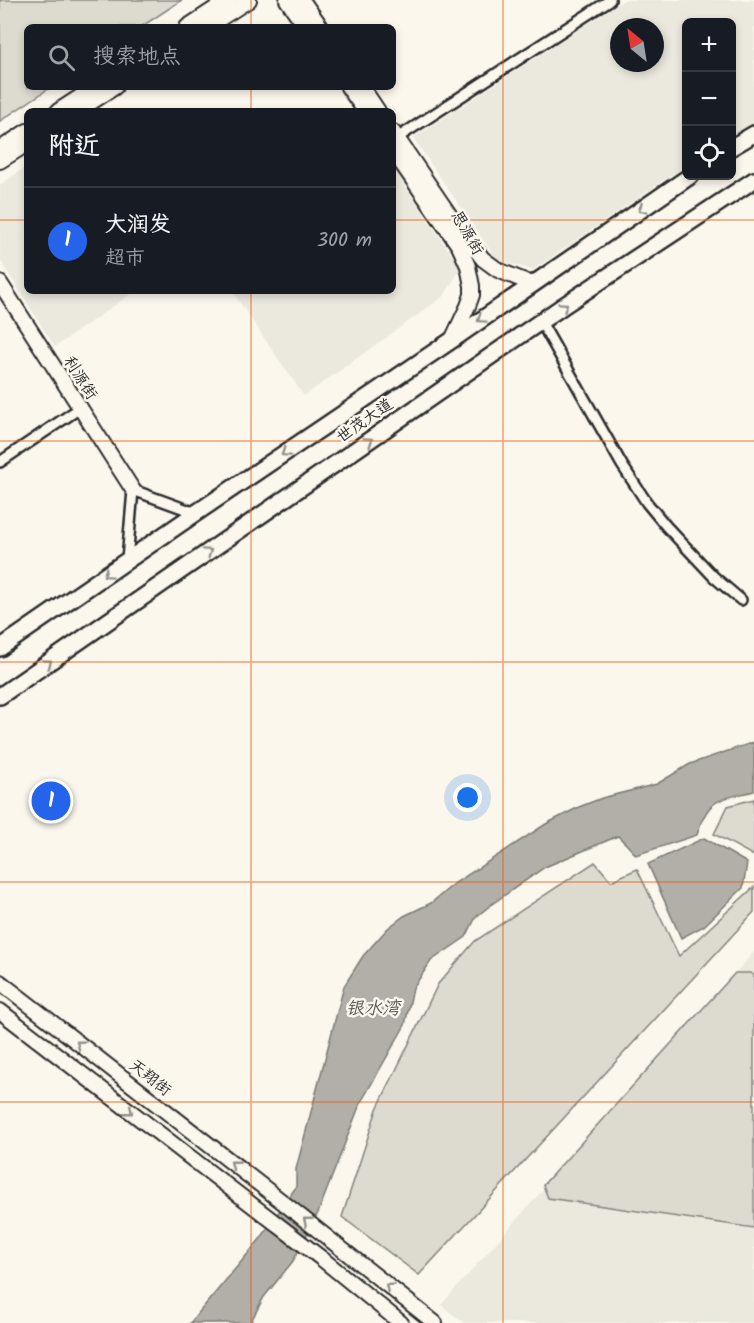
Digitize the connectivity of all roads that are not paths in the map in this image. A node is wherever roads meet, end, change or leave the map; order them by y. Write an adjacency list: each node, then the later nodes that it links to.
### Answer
1 (228, 0): 6 (main road)
2 (249, 0): 7 (main road)
3 (287, 0): 8 (main road)
4 (302, 0): 9 (main road)
5 (610, 0): 20 (street)
6 (191, 24)
7 (212, 24)
8 (304, 24)
9 (319, 24)
10 (90, 90): 14 (main road)
11 (110, 90): 15 (main road)
12 (350, 90): 16 (main road)
13 (364, 90): 17 (main road)
14 (63, 108)
15 (83, 108)
16 (363, 108)
17 (376, 108)
18 (24, 133): 25 (main road)
19 (754, 134): 23 (main road)
20 (396, 140)
21 (396, 144): 30 (main road, 思源街)
22 (396, 144): 32 (main road, 思源街)
23 (736, 145)
24 (24, 146): 26 (main road)
25 (0, 149)
26 (0, 161)
27 (684, 180): 30 (main road, 世茂大道, one-way to 30)
28 (754, 180): 31 (main road, 世茂大道, one-way to 28)
29 (0, 283): 33 (main road, 利源街)
30 (532, 284): 32 (main road, 世茂大道, one-way to 32)
31 (541, 322): 38 (street); 40 (main road, 世茂大道, one-way to 31)
32 (452, 340): 36 (main road, 世茂大道, one-way to 36)
33 (80, 408): 34 (street); 35 (main road, 利源街)
34 (0, 462)
35 (133, 490): 36 (street); 37 (street)
36 (196, 513): 37 (main road, 世茂大道)
37 (127, 560): 39 (main road, 世茂大道, one-way to 39)
38 (741, 600)
39 (0, 648)
40 (0, 696)
41 (0, 982): 44 (main road, 天翔街, one-way to 41)
42 (0, 1011): 43 (main road, one-way to 43)
43 (401, 1323)
44 (435, 1323)

